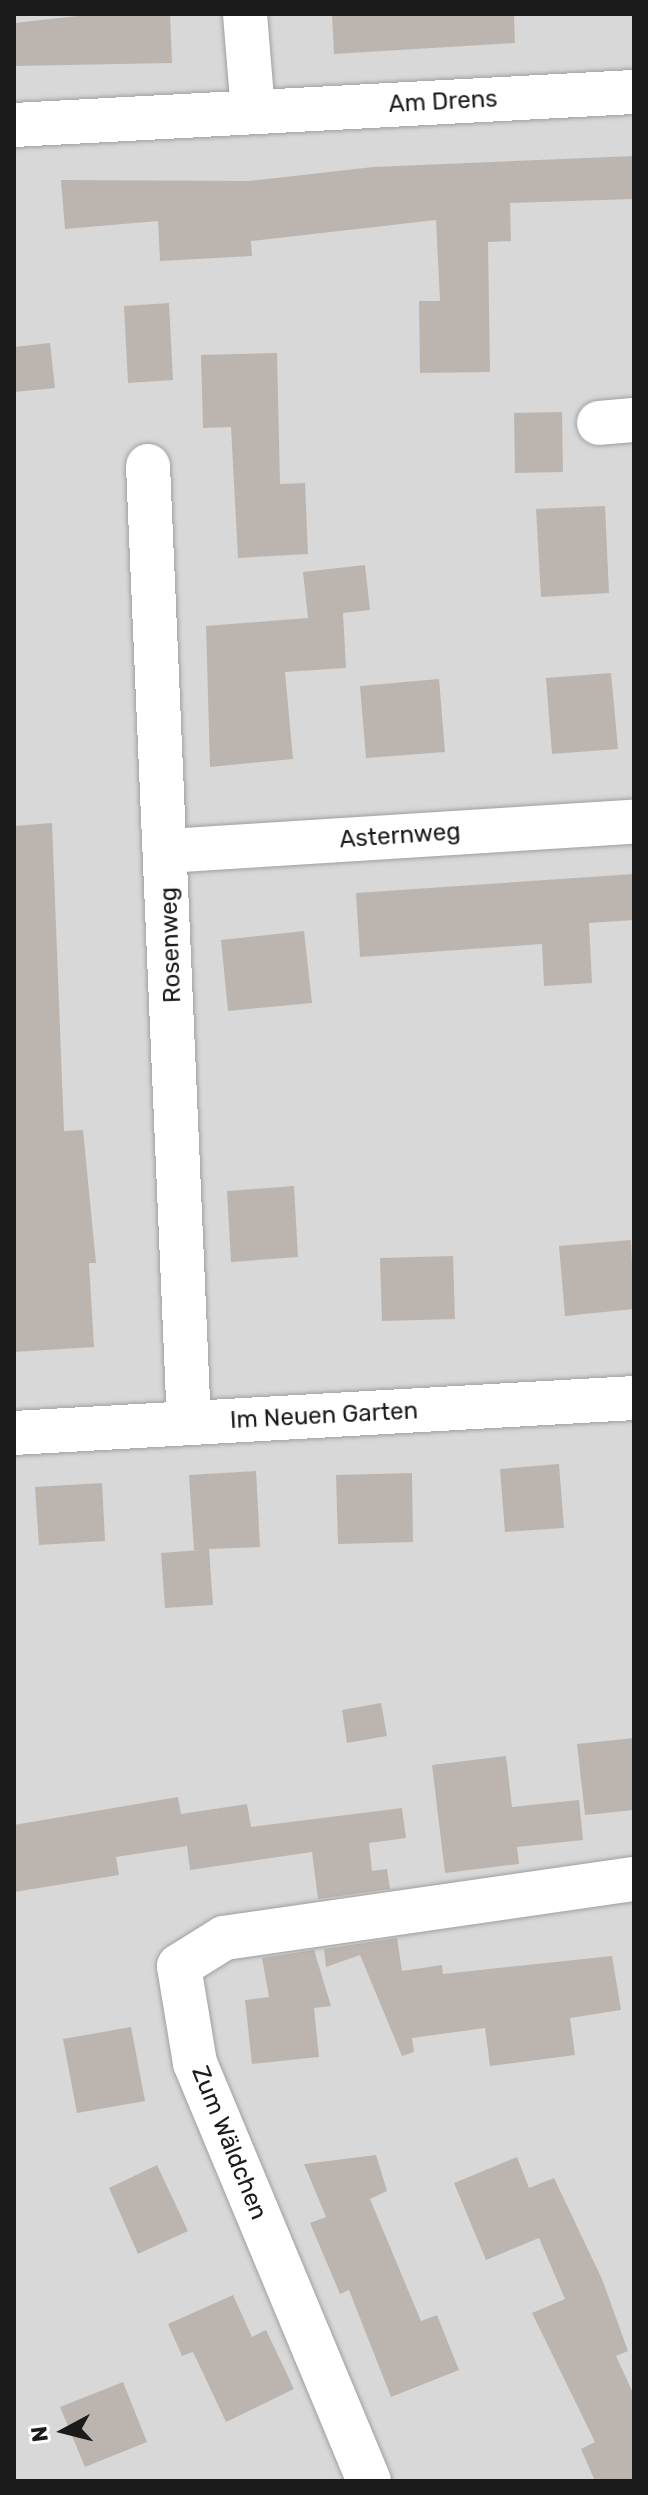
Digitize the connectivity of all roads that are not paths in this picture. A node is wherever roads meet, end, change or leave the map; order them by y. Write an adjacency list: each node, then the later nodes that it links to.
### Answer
1 (245, 14): 3 (street)
2 (634, 92): 3 (street, Am Drens)
3 (253, 111): 4 (street, Am Drens)
4 (14, 125)
5 (148, 466): 7 (street, Rosenweg)
6 (634, 822): 7 (street, Asternweg)
7 (167, 851): 9 (street, Rosenweg)
8 (634, 1398): 9 (street, Im Neuen Garten)
9 (189, 1423): 10 (street, Im Neuen Garten)
10 (14, 1433)
11 (634, 1879): 12 (street, Zum Wäldchen)
12 (369, 2481)

